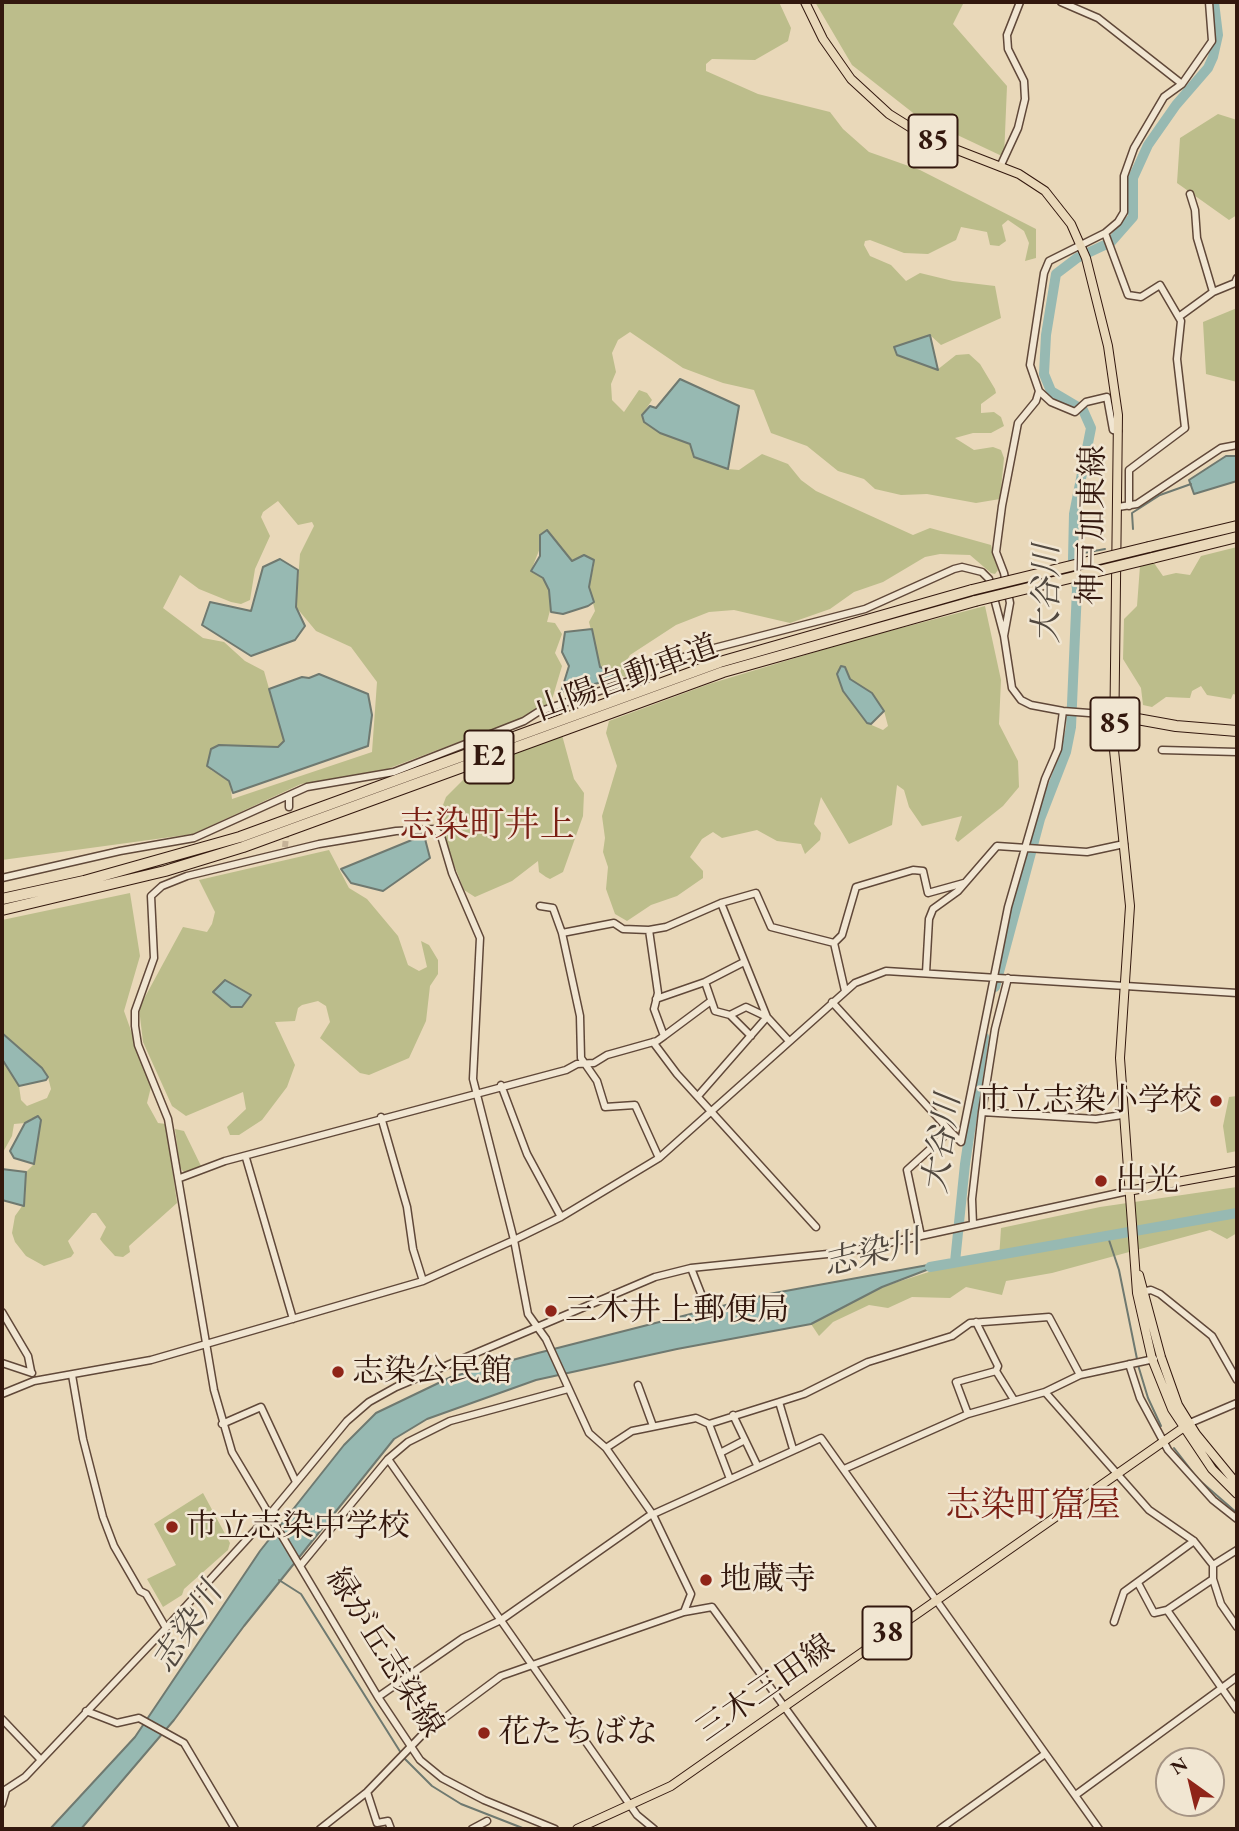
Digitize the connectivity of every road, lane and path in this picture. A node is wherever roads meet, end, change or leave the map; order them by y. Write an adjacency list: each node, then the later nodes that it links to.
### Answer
1 (805, 2): 6 (main road, 神戸加東線 / 85)
2 (1020, 2): 6 (street)
3 (1061, 2): 5 (street)
4 (1209, 2): 5 (street)
5 (1182, 84): 8 (street)
6 (1000, 167): 9 (main road, 神戸加東線 / 85)
7 (1190, 194): 11 (street)
8 (1105, 235): 9 (street); 12 (street)
9 (1083, 251): 13 (street); 14 (main road, 神戸加東線 / 85)
10 (1237, 278): 11 (street)
11 (1213, 292): 12 (street)
12 (1180, 316): 16 (street)
13 (1039, 391): 14 (street); 22 (street)
14 (1118, 430): 17 (main road, 神戸加東線 / 85)
15 (1237, 444): 16 (street)
16 (1129, 506): 17 (street)
17 (1118, 507): 24 (main road, 神戸加東線 / 85)
18 (1237, 526): 20 (highway, 山陽自動車道 / E2)
19 (1237, 537): 20 (highway, 山陽自動車道 / E2)
20 (1151, 552): 21 (highway, 山陽自動車道 / E2, bridge)
21 (974, 596): 34 (highway, 山陽自動車道 / E2); 37 (highway, 山陽自動車道 / E2)
22 (1004, 636): 23 (street); 28 (street)
23 (1065, 711): 24 (street); 31 (street)
24 (1115, 715): 25 (highway); 30 (main road, 神戸加東線 / 85)
25 (1237, 728)
26 (1162, 750): 27 (street)
27 (1237, 752)
28 (289, 796): 29 (street); 32 (street)
29 (289, 807)
30 (1124, 844): 31 (street); 46 (main road, 神戸加東線 / 85)
31 (1026, 846): 33 (street); 43 (street)
32 (2, 878)
33 (964, 883): 40 (street); 42 (street)
34 (2, 899)
35 (721, 903): 38 (street); 40 (street); 41 (street)
36 (540, 906): 39 (street)
37 (2, 910)
38 (649, 930): 39 (street); 49 (street)
39 (562, 933): 58 (street)
40 (834, 943): 47 (street)
41 (744, 962): 45 (street); 53 (street)
42 (926, 972): 43 (street); 47 (street)
43 (992, 977): 44 (street); 66 (street)
44 (1008, 978): 46 (street); 63 (street)
45 (705, 982): 49 (street); 50 (street)
46 (1123, 986): 48 (street); 64 (main road, 神戸加東線 / 85)
47 (845, 990): 51 (street)
48 (1237, 993)
49 (656, 999): 55 (street)
50 (711, 1001): 52 (street); 55 (street)
51 (832, 1002): 56 (street); 66 (street)
52 (730, 1015): 53 (street); 54 (street)
53 (767, 1017): 54 (street); 56 (street)
54 (751, 1036): 61 (street)
55 (664, 1037): 57 (street)
56 (789, 1041): 62 (street)
57 (653, 1042): 58 (street); 61 (street)
58 (585, 1064): 59 (street); 68 (street)
59 (501, 1086): 60 (street); 72 (street)
60 (475, 1092): 65 (street); 70 (street, 緑が丘志染線); 76 (street)
61 (698, 1096): 62 (street)
62 (711, 1111): 68 (street); 74 (street)
63 (982, 1112): 64 (street); 73 (street)
64 (1122, 1115): 71 (main road, 神戸加東線 / 85)
65 (380, 1118): 67 (street); 78 (street)
66 (950, 1131): 75 (street)
67 (246, 1158): 70 (street); 82 (street)
68 (659, 1158): 72 (street)
69 (1237, 1171): 71 (main road)
70 (180, 1178): 85 (street, 緑が丘志染線)
71 (1128, 1191): 73 (street); 79 (main road)
72 (561, 1217): 76 (street)
73 (973, 1224): 75 (street)
74 (816, 1227)
75 (921, 1236): 77 (street)
76 (514, 1240): 78 (street); 84 (street)
77 (691, 1268): 80 (street); 84 (street)
78 (423, 1281): 82 (street)
79 (1140, 1292): 86 (main road); 93 (street)
80 (702, 1296)
81 (2, 1312): 89 (street)
82 (293, 1319): 85 (street)
83 (976, 1322): 90 (street); 92 (street); 100 (street)
84 (537, 1326): 96 (street); 118 (street)
85 (206, 1344): 91 (street); 104 (street, 緑が丘志染線)
86 (1157, 1358): 88 (street); 106 (main road)
87 (2, 1363): 89 (street)
88 (1134, 1363): 92 (street); 109 (street)
89 (31, 1371): 94 (street)
90 (996, 1371): 99 (street); 102 (street)
91 (72, 1375): 94 (street); 136 (street)
92 (1080, 1375): 97 (street)
93 (1237, 1380)
94 (33, 1381): 98 (street)
95 (638, 1385): 107 (street)
96 (568, 1389): 110 (street); 113 (street)
97 (1045, 1392): 99 (street); 116 (street)
98 (2, 1394)
99 (1014, 1400): 102 (street)
100 (779, 1402): 103 (street); 111 (street)
101 (1237, 1404): 106 (street)
102 (968, 1414): 115 (street)
103 (733, 1415): 105 (street); 108 (street)
104 (222, 1424): 118 (street); 121 (street, 緑が丘志染線)
105 (709, 1424): 107 (street); 112 (street)
106 (1186, 1425): 109 (main road, 三木三田線 / 38); 119 (main road); 120 (main road)
107 (653, 1426): 110 (street)
108 (745, 1440): 112 (street); 114 (street)
109 (1163, 1441): 116 (main road, 三木三田線 / 38); 123 (street)
110 (607, 1448): 122 (street)
111 (793, 1449): 114 (street); 115 (street)
112 (720, 1453): 117 (street)
113 (388, 1459): 127 (street); 133 (street)
114 (757, 1465): 117 (street)
115 (844, 1469): 130 (street)
116 (1115, 1474): 124 (street); 130 (main road, 三木三田線 / 38)
117 (730, 1479): 122 (street)
118 (296, 1482): 121 (street)
119 (1237, 1484)
120 (1237, 1494)
121 (270, 1514): 127 (street, 緑が丘志染線); 136 (street)
122 (653, 1515): 132 (street); 133 (street)
123 (1237, 1519)
124 (1194, 1541): 126 (street); 129 (street)
125 (1237, 1550): 126 (street)
126 (1213, 1565): 128 (street)
127 (300, 1566): 140 (street, 緑が丘志染線)
128 (1213, 1579): 131 (street); 135 (street)
129 (1138, 1583): 131 (street); 134 (street)
130 (935, 1599): 141 (main road, 三木三田線 / 38); 146 (street)
131 (1167, 1610): 139 (street)
132 (684, 1612): 137 (street); 141 (street)
133 (500, 1620): 137 (street); 140 (street)
134 (1114, 1622)
135 (1237, 1627)
136 (166, 1628): 143 (street)
137 (532, 1664): 145 (street); 152 (street)
138 (1237, 1677): 139 (street)
139 (1222, 1689): 142 (street); 150 (street)
140 (378, 1697): 145 (street, 緑が丘志染線)
141 (785, 1706): 152 (main road, 三木三田線 / 38); 161 (street)
142 (1237, 1710)
143 (86, 1712): 147 (street); 154 (street)
144 (2, 1719): 147 (street)
145 (410, 1747): 149 (street); 158 (street, 緑が丘志染線)
146 (1045, 1754): 150 (street); 162 (street)
147 (41, 1760): 148 (street)
148 (4, 1791): 151 (street)
149 (367, 1792): 155 (street); 156 (street)
150 (1077, 1794): 163 (street)
151 (2, 1804)
152 (631, 1805): 159 (main road, 三木三田線 / 38); 160 (street)
153 (487, 1821): 157 (street)
154 (235, 1829)
155 (320, 1829)
156 (391, 1829)
157 (472, 1829)
158 (555, 1829)
159 (577, 1829)
160 (654, 1829)
161 (873, 1829)
162 (940, 1829)
163 (1099, 1829)

